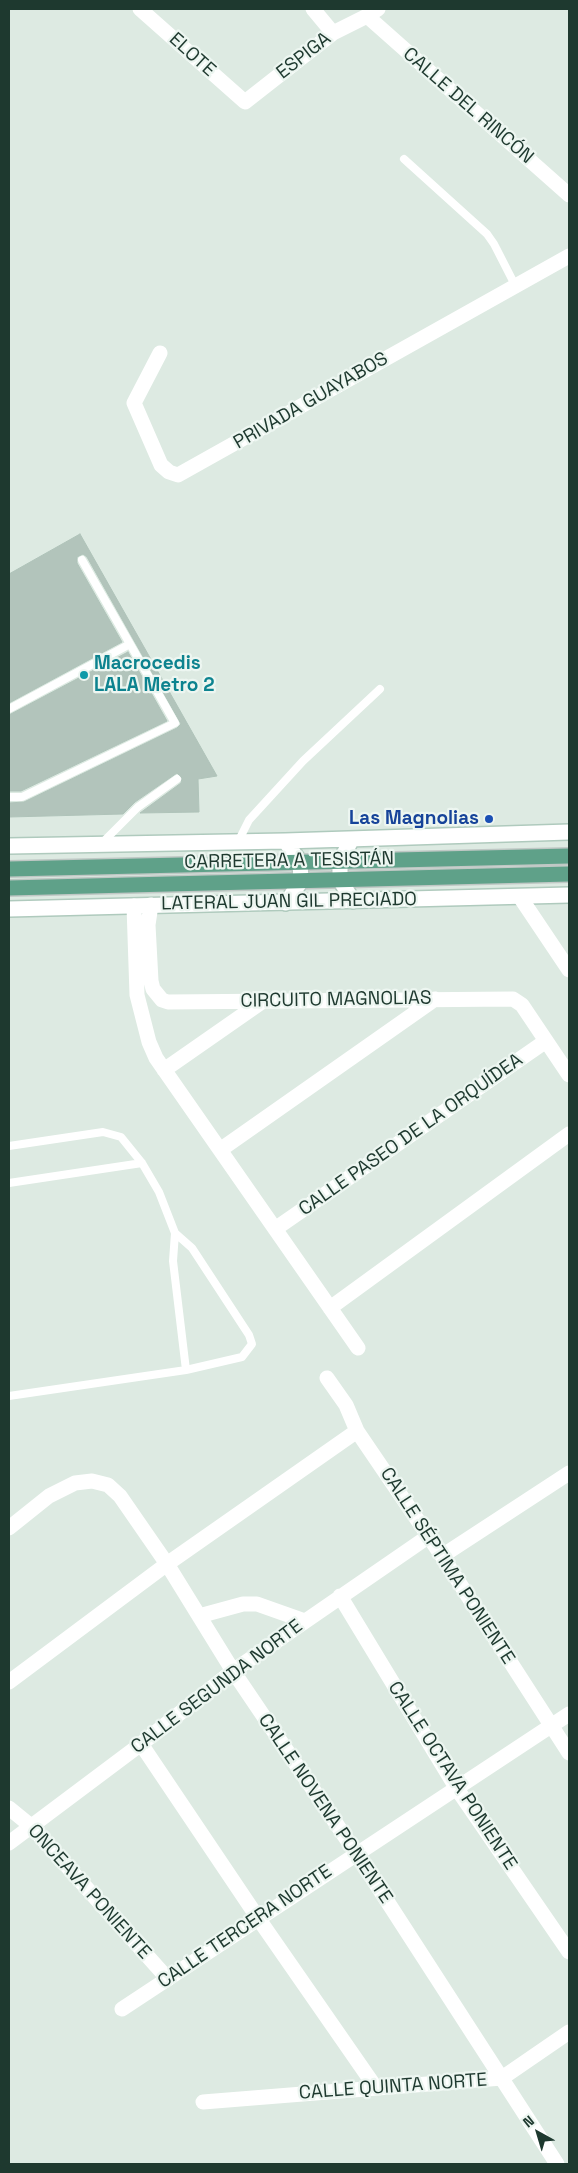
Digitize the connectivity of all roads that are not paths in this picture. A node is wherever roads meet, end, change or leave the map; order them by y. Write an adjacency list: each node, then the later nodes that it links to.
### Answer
1 (140, 9): 5 (street, ELOTE)
2 (313, 9): 4 (street)
3 (372, 13): 4 (street, ESPIGA); 7 (street, CALLE DEL RINCÓN)
4 (333, 32): 5 (street, ESPIGA)
5 (245, 102)
6 (404, 159): 9 (lane)
7 (569, 195)
8 (569, 256): 9 (street, PRIVADA GUAYABOS)
9 (515, 285): 10 (street, PRIVADA GUAYABOS)
10 (160, 353)
11 (82, 560): 12 (lane)
12 (130, 644): 14 (lane); 16 (lane)
13 (380, 688): 20 (lane)
14 (9, 709)
15 (177, 779): 22 (lane)
16 (9, 797)
17 (569, 832): 18 (street)
18 (352, 839): 19 (street); 24 (street)
19 (285, 841): 20 (street); 25 (street)
20 (238, 842): 22 (street)
21 (9, 846): 22 (street)
22 (100, 846)
23 (569, 856): 24 (main road, CARRETERA A TESISTÁN)
24 (340, 861): 25 (main road, CARRETERA A TESISTÁN); 29 (street)
25 (300, 862): 26 (main road, CARRETERA A TESISTÁN); 28 (street)
26 (9, 869)
27 (569, 874): 29 (main road, CARRETERA A TESISTÁN)
28 (301, 880): 29 (main road, CARRETERA A TESISTÁN); 30 (main road, CARRETERA A TESISTÁN); 34 (street)
29 (340, 880): 33 (street)
30 (9, 888)
31 (569, 895): 32 (street, LATERAL JUAN GIL PRECIADO)
32 (520, 896): 33 (street, LATERAL JUAN GIL PRECIADO); 38 (street)
33 (353, 901): 34 (street, LATERAL JUAN GIL PRECIADO)
34 (286, 903): 35 (street, LATERAL JUAN GIL PRECIADO)
35 (150, 905): 36 (street, LATERAL JUAN GIL PRECIADO); 40 (street, CIRCUITO MAGNOLIAS)
36 (134, 906): 37 (street, LATERAL JUAN GIL PRECIADO); 42 (street)
37 (9, 909)
38 (569, 970)
39 (435, 999): 40 (street, CIRCUITO MAGNOLIAS); 41 (street, CIRCUITO MAGNOLIAS); 46 (street)
40 (263, 1001): 42 (street)
41 (546, 1041): 43 (street, CIRCUITO MAGNOLIAS); 49 (street, CALLE PASEO DE LA ORQUÍDEA)
42 (164, 1070): 46 (street)
43 (569, 1074)
44 (569, 1134): 51 (street)
45 (9, 1146): 47 (lane)
46 (220, 1150): 49 (street)
47 (142, 1163): 48 (lane); 50 (lane)
48 (9, 1183)
49 (275, 1229): 51 (street)
50 (175, 1233): 53 (lane); 53 (lane)
51 (330, 1308): 52 (street)
52 (358, 1348)
53 (186, 1370): 55 (lane)
54 (328, 1378): 56 (street, CALLE SÉPTIMA PONIENTE)
55 (9, 1396)
56 (357, 1430): 59 (street, CALLE SÉPTIMA PONIENTE); 61 (street)
57 (569, 1472): 60 (street)
58 (9, 1528): 61 (street, CALLE NOVENA PONIENTE)
59 (429, 1536): 60 (street, CALLE SÉPTIMA PONIENTE); 62 (street, CALLE SEGUNDA NORTE)
60 (442, 1556): 68 (street, CALLE SÉPTIMA PONIENTE)
61 (167, 1564): 63 (street, CALLE NOVENA PONIENTE); 66 (street)
62 (340, 1596): 64 (street, CALLE SEGUNDA NORTE); 71 (street, CALLE OCTAVA PONIENTE)
63 (198, 1616): 64 (street); 65 (street, CALLE NOVENA PONIENTE)
64 (305, 1621): 65 (street, CALLE SEGUNDA NORTE)
65 (233, 1671): 69 (street, CALLE SEGUNDA NORTE); 75 (street, CALLE NOVENA PONIENTE)
66 (9, 1682)
67 (569, 1714): 68 (street, CALLE TERCERA NORTE)
68 (551, 1726): 70 (street, CALLE SÉPTIMA PONIENTE); 71 (street, CALLE TERCERA NORTE)
69 (141, 1744): 73 (street, CALLE SEGUNDA NORTE); 76 (street)
70 (569, 1753)
71 (457, 1789): 75 (street, CALLE TERCERA NORTE); 77 (street, CALLE OCTAVA PONIENTE)
72 (9, 1808): 73 (street, ONCEAVA PONIENTE)
73 (31, 1826): 74 (street, CALLE SEGUNDA NORTE); 78 (street, ONCEAVA PONIENTE)
74 (9, 1843)
75 (356, 1853): 76 (street, CALLE TERCERA NORTE); 81 (street, CALLE NOVENA PONIENTE)
76 (258, 1918): 78 (street, CALLE TERCERA NORTE); 82 (street)
77 (569, 1952)
78 (168, 1979): 79 (street, CALLE TERCERA NORTE)
79 (122, 2008)
80 (569, 2032): 81 (street, CALLE QUINTA NORTE)
81 (502, 2078): 82 (street, CALLE QUINTA NORTE); 84 (street, CALLE NOVENA PONIENTE)
82 (376, 2088): 83 (street, CALLE QUINTA NORTE)
83 (203, 2102)
84 (557, 2164)

